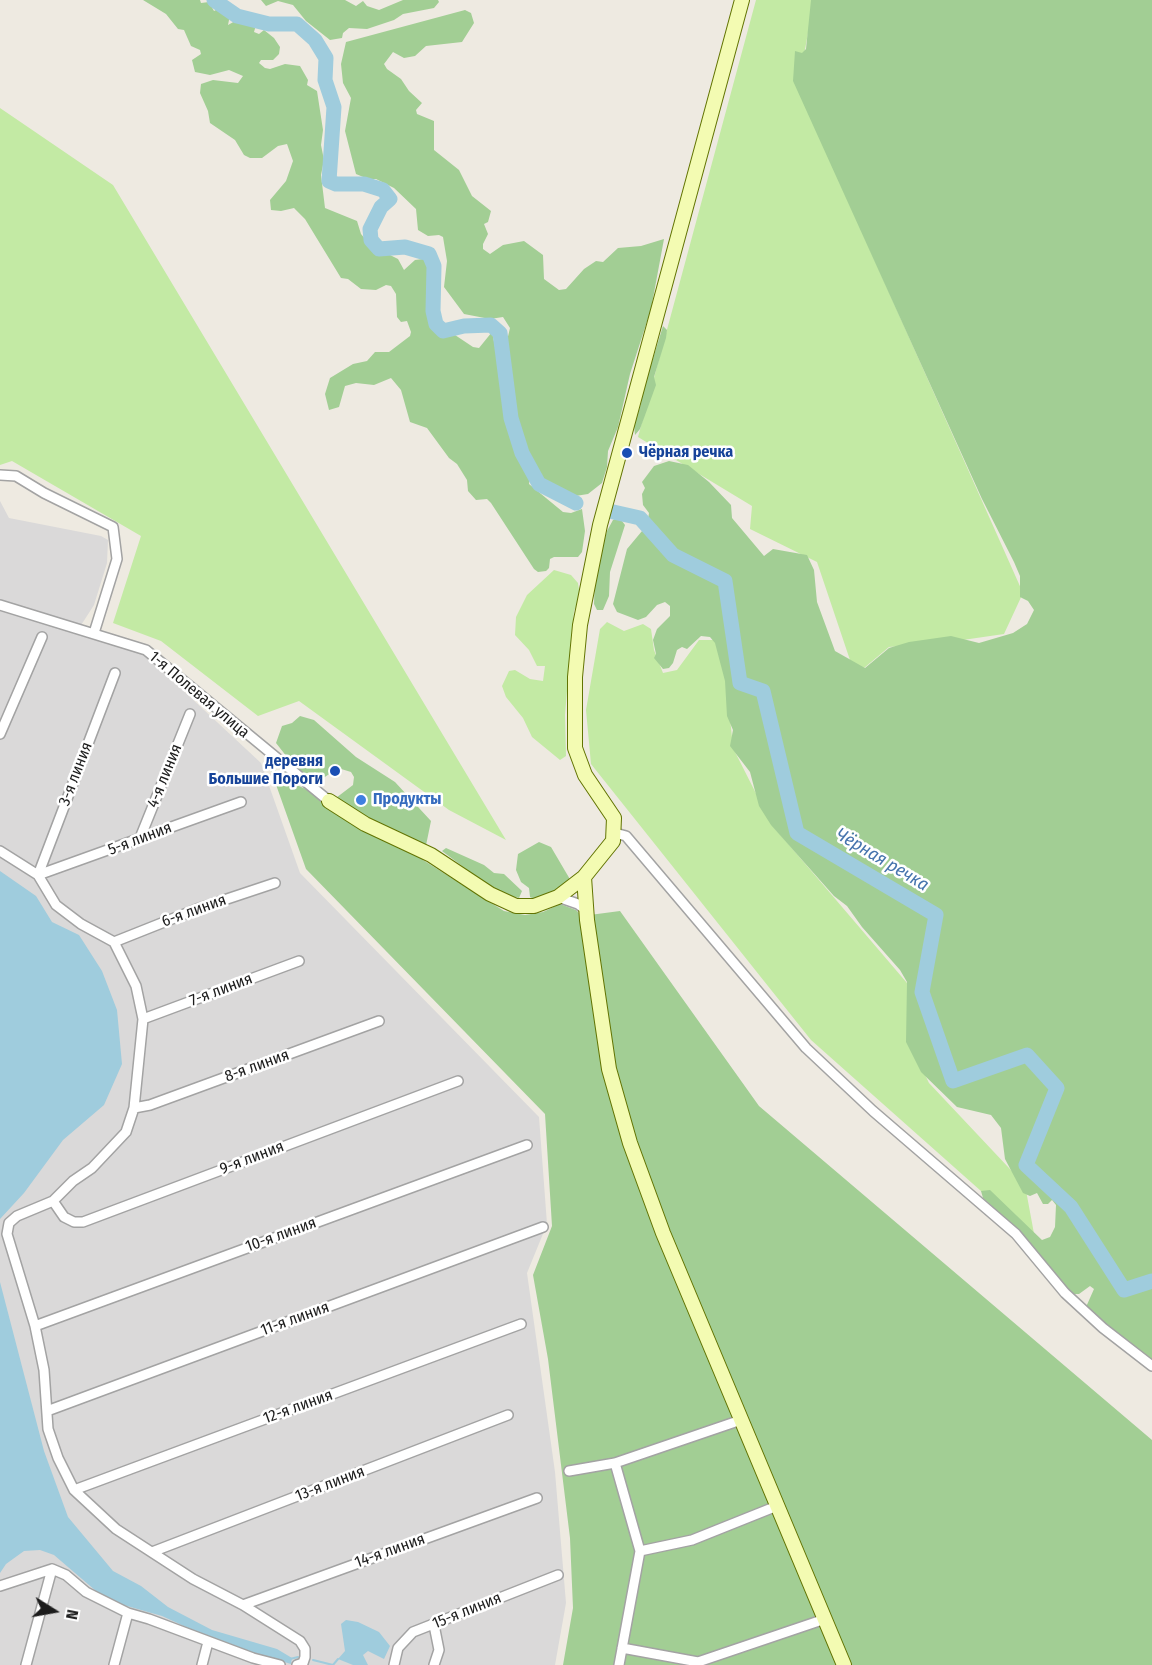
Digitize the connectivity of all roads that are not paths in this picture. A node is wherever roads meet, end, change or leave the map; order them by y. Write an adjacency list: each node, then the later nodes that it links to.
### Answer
1 (742, 0): 11 (street)
2 (0, 475): 4 (street)
3 (0, 605): 4 (street, 1-я Полевая улица)
4 (94, 633): 9 (street, 1-я Полевая улица)
5 (42, 637): 8 (street)
6 (115, 673): 14 (street, 3-я линия)
7 (190, 714): 12 (street, 4-я линия)
8 (0, 734)
9 (329, 801): 17 (street)
10 (241, 802): 12 (street, 5-я линия)
11 (615, 833): 15 (street); 30 (street)
12 (140, 838): 14 (street, 5-я линия)
13 (0, 851): 14 (street)
14 (38, 875): 19 (street)
15 (584, 877): 17 (street); 18 (street)
16 (275, 883): 19 (street, 6-я линия)
17 (558, 897): 18 (street)
18 (587, 911): 33 (street)
19 (114, 942): 21 (street)
20 (299, 960): 21 (street, 7-я линия)
21 (143, 1019): 24 (street)
22 (379, 1021): 24 (street, 8-я линия)
23 (458, 1081): 26 (street, 9-я линия)
24 (134, 1108): 26 (street)
25 (527, 1145): 29 (street, 10-я линия)
26 (53, 1201): 29 (street)
27 (543, 1227): 31 (street, 11-я линия)
28 (521, 1324): 36 (street, 12-я линия)
29 (35, 1326): 31 (street)
30 (1152, 1366)
31 (47, 1411): 36 (street)
32 (508, 1415): 40 (street, 13-я линия)
33 (741, 1420): 34 (street); 38 (street)
34 (615, 1463): 35 (street); 39 (street)
35 (569, 1471)
36 (74, 1490): 40 (street)
37 (537, 1498): 44 (street, 14-я линия)
38 (777, 1506): 39 (street); 46 (street)
39 (640, 1551): 49 (street)
40 (152, 1552): 44 (street)
41 (52, 1569): 43 (street); 45 (street); 52 (street)
42 (558, 1575): 47 (street, 15-я линия)
43 (0, 1586)
44 (243, 1605): 51 (street)
45 (128, 1613): 48 (street); 53 (street)
46 (825, 1619): 50 (street); 59 (street)
47 (434, 1624): 56 (street, 15-я линия); 57 (street)
48 (208, 1642): 54 (street); 55 (street)
49 (622, 1648): 50 (street); 58 (street)
50 (717, 1661)
51 (303, 1664)
52 (26, 1665)
53 (114, 1665)
54 (202, 1665)
55 (280, 1665)
56 (394, 1665)
57 (434, 1665)
58 (619, 1665)
59 (844, 1665)

